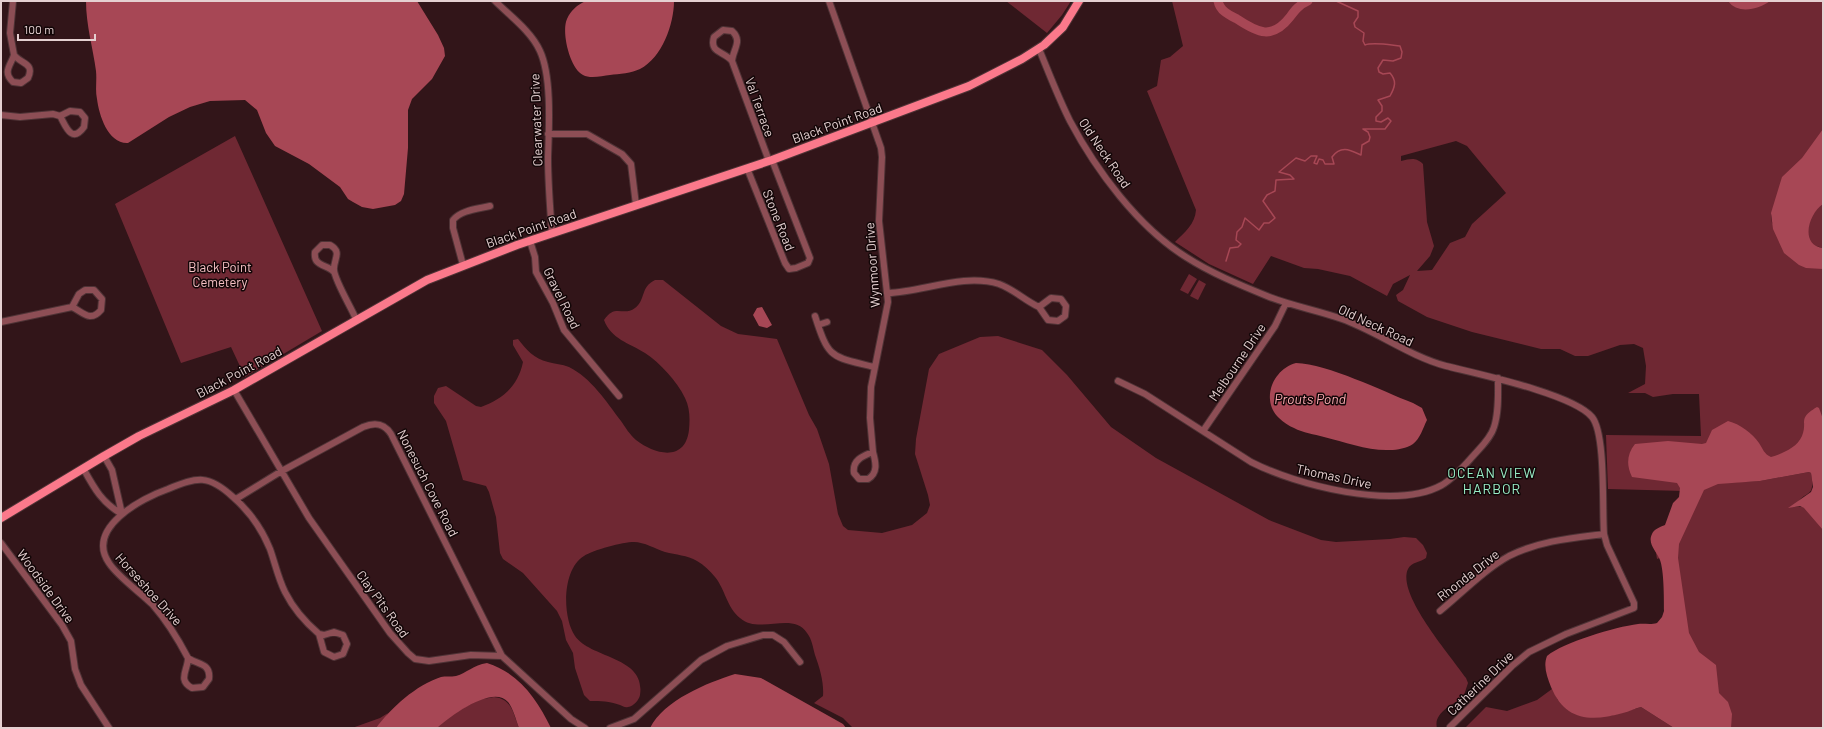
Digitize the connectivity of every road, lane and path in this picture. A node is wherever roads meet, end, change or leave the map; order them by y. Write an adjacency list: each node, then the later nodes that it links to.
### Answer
1 (13, 1): 6 (street)
2 (495, 1): 11 (street, Clearwater Drive)
3 (829, 1): 10 (street, Wynmoor Drive)
4 (1079, 1): 5 (main road, Black Point Road)
5 (1039, 49): 10 (main road, Black Point Road); 21 (street, Old Neck Road)
6 (14, 55): 6 (street)
7 (732, 61): 7 (street); 12 (street, Val Terrace)
8 (1, 115): 9 (street)
9 (60, 116): 9 (street)
10 (871, 123): 12 (main road, Black Point Road); 20 (street, Wynmoor Drive)
11 (548, 134): 14 (street); 16 (street, Clearwater Drive)
12 (770, 160): 13 (main road, Black Point Road); 13 (street, Stone Road)
13 (747, 168): 14 (main road, Black Point Road)
14 (636, 205): 16 (main road, Black Point Road)
15 (490, 206): 18 (street)
16 (552, 233): 17 (main road, Black Point Road)
17 (530, 241): 18 (main road, Black Point Road); 33 (street, Gravel Road)
18 (463, 265): 25 (main road, Black Point Road)
19 (334, 272): 19 (street); 25 (street)
20 (888, 294): 23 (street); 29 (street, Wynmoor Drive)
21 (1286, 304): 30 (street, Old Neck Road); 34 (street, Melbourne Drive)
22 (72, 307): 22 (street); 26 (street)
23 (1039, 307): 23 (street)
24 (815, 316): 28 (street)
25 (356, 319): 32 (main road, Black Point Road)
26 (1, 322)
27 (827, 322): 28 (street)
28 (818, 325): 29 (street)
29 (874, 367): 35 (street, Wynmoor Drive)
30 (1498, 378): 34 (street, Thomas Drive); 42 (street, Old Neck Road)
31 (1118, 380): 34 (street, Thomas Drive)
32 (234, 390): 36 (main road, Black Point Road); 38 (street, Clay Pits Road)
33 (619, 396)
34 (1203, 431)
35 (873, 452): 35 (street, Wynmoor Drive)
36 (104, 456): 37 (main road, Black Point Road); 40 (street)
37 (83, 468): 40 (street); 41 (main road, Black Point Road)
38 (280, 472): 39 (street); 47 (street, Clay Pits Road); 47 (street, Nonesuch Cove Road)
39 (236, 499): 40 (street, Horseshoe Drive); 46 (street, Horseshoe Drive)
40 (122, 514): 48 (street, Horseshoe Drive)
41 (1, 518)
42 (1604, 534): 44 (street, Old Neck Road); 45 (street, Rhonda Drive)
43 (1, 543): 53 (street, Woodside Drive)
44 (1634, 608): 51 (street, Catherine Drive)
45 (1440, 611)
46 (319, 634): 46 (street, Horseshoe Drive)
47 (502, 656): 54 (street)
48 (188, 658): 48 (street)
49 (800, 662): 55 (street)
50 (1453, 713): 51 (street)
51 (1459, 718): 52 (street, Catherine Drive)
52 (1450, 727)
53 (109, 728)
54 (585, 728)
55 (610, 728)

